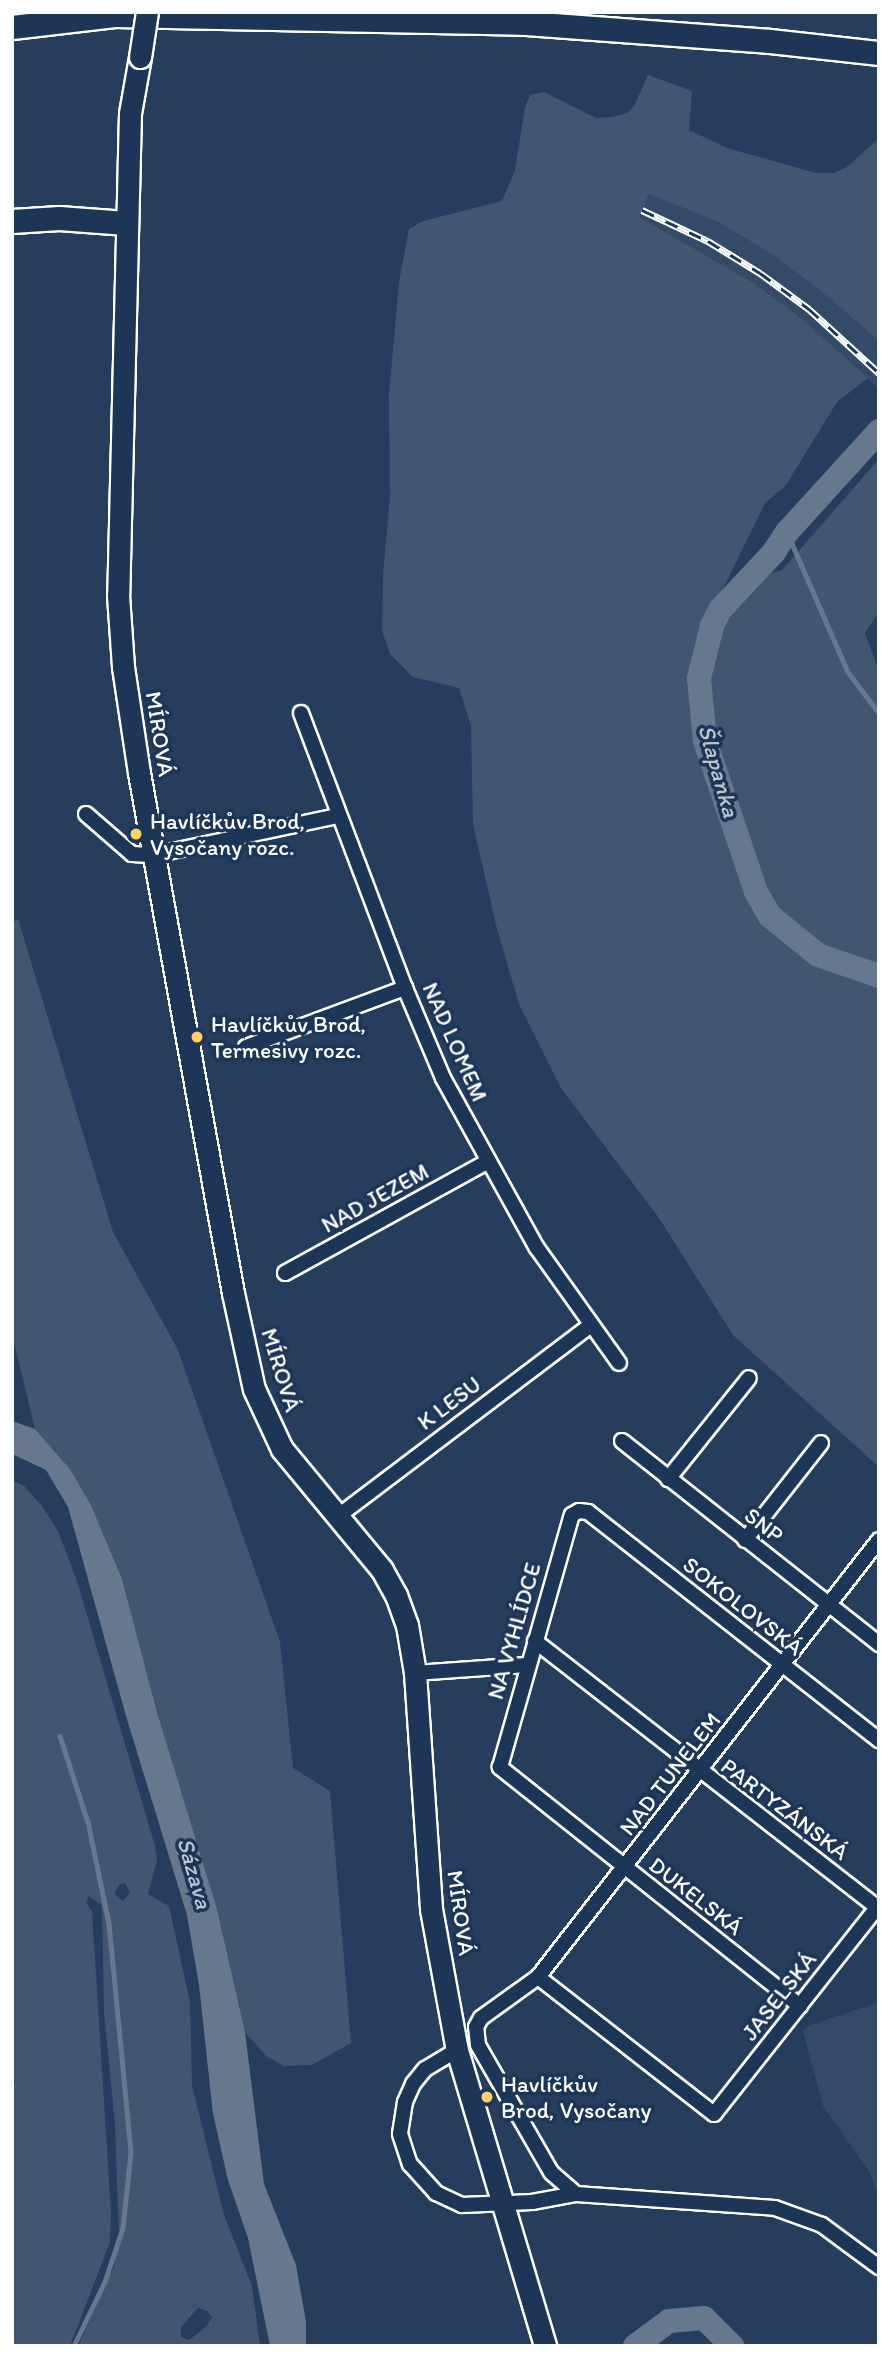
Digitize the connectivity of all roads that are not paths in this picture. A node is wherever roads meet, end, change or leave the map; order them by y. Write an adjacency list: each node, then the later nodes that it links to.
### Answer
1 (147, 12): 5 (street, MÍROVÁ, bridge)
2 (12, 27): 3 (main road)
3 (879, 53)
4 (12, 221): 5 (main road)
5 (126, 223): 9 (street, MÍROVÁ)
6 (301, 713): 8 (street, NAD LOMEM)
7 (86, 814): 9 (street)
8 (338, 816): 9 (street); 10 (street, NAD LOMEM)
9 (154, 855): 21 (street, MÍROVÁ)
10 (405, 988): 11 (street); 12 (street, NAD LOMEM)
11 (246, 1047)
12 (487, 1162): 13 (street, NAD JEZEM); 14 (street, NAD LOMEM)
13 (285, 1273)
14 (590, 1326): 15 (street, NAD LOMEM); 21 (street, K LESU)
15 (618, 1363)
16 (749, 1378): 19 (street)
17 (622, 1441): 19 (street, SNP)
18 (821, 1443): 22 (street)
19 (668, 1479): 22 (street, SNP)
20 (578, 1511): 25 (street, NA VYHLÍDCE); 28 (street, SOKOLOVSKÁ)
21 (337, 1517): 29 (street, MÍROVÁ)
22 (745, 1540): 24 (street, SNP)
23 (879, 1540): 24 (street, NAD TUNELEM)
24 (830, 1605): 26 (street, SNP); 28 (street, NAD TUNELEM)
25 (535, 1641): 27 (street, NA VYHLÍDCE); 32 (street, PARTYZÁNSKÁ)
26 (879, 1644)
27 (527, 1665): 29 (street); 31 (street, NA VYHLÍDCE)
28 (783, 1667): 30 (street, SOKOLOVSKÁ); 32 (street, NAD TUNELEM)
29 (415, 1673): 37 (street, MÍROVÁ)
30 (879, 1740)
31 (500, 1767): 33 (street, DUKELSKÁ)
32 (701, 1772): 33 (street, NAD TUNELEM); 34 (street, PARTYZÁNSKÁ)
33 (625, 1868): 35 (street, NAD TUNELEM); 36 (street, DUKELSKÁ)
34 (878, 1906): 36 (street, JASELSKÁ)
35 (538, 1977): 36 (street, JASELSKÁ); 38 (street, NAD TUNELEM)
36 (800, 2006)
37 (457, 2050): 39 (street, MÍROVÁ); 39 (street)
38 (576, 2194): 39 (street); 40 (street)
39 (502, 2204): 41 (street, MÍROVÁ)
40 (879, 2267)
41 (543, 2338)

